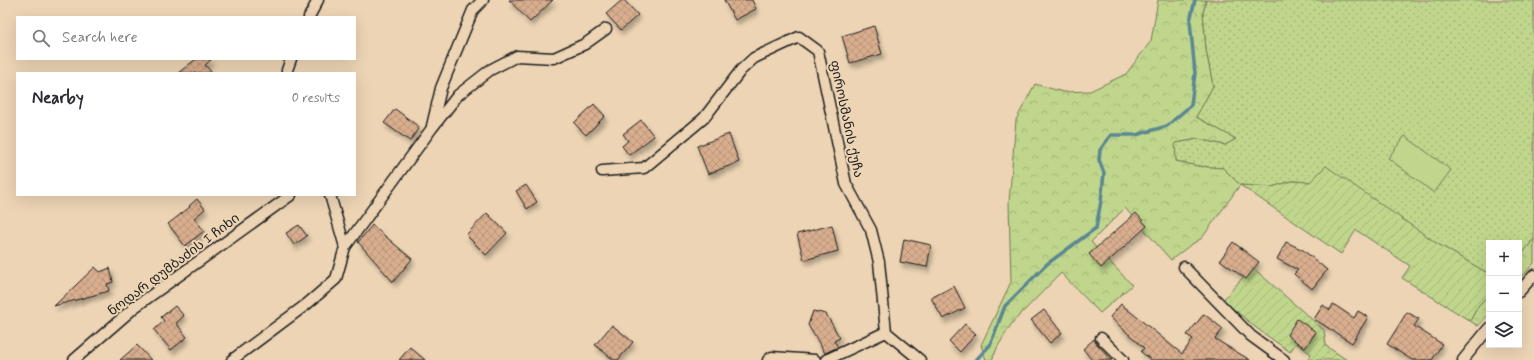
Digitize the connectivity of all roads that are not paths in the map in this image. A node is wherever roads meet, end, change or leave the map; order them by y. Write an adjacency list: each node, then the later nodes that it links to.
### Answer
1 (318, 0): 3 (street)
2 (483, 0): 7 (street)
3 (310, 16)
4 (606, 29): 7 (street)
5 (292, 60): 6 (street)
6 (287, 72)
7 (432, 128): 11 (street)
8 (602, 171): 15 (street, ფიროსმანის ქუჩა)
9 (291, 196): 18 (street, ნოდარ დუმბაძის I ჩიხი)
10 (330, 196): 11 (street)
11 (345, 247): 19 (street)
12 (1184, 267): 25 (street)
13 (1534, 275): 14 (street)
14 (1522, 289)
15 (886, 332): 22 (street); 23 (street)
16 (1486, 332): 26 (street)
17 (1101, 338): 24 (street)
18 (74, 360)
19 (232, 360)
20 (768, 360): 21 (street)
21 (815, 360)
22 (826, 360)
23 (920, 360)
24 (1123, 360)
25 (1284, 360)
26 (1463, 360)

